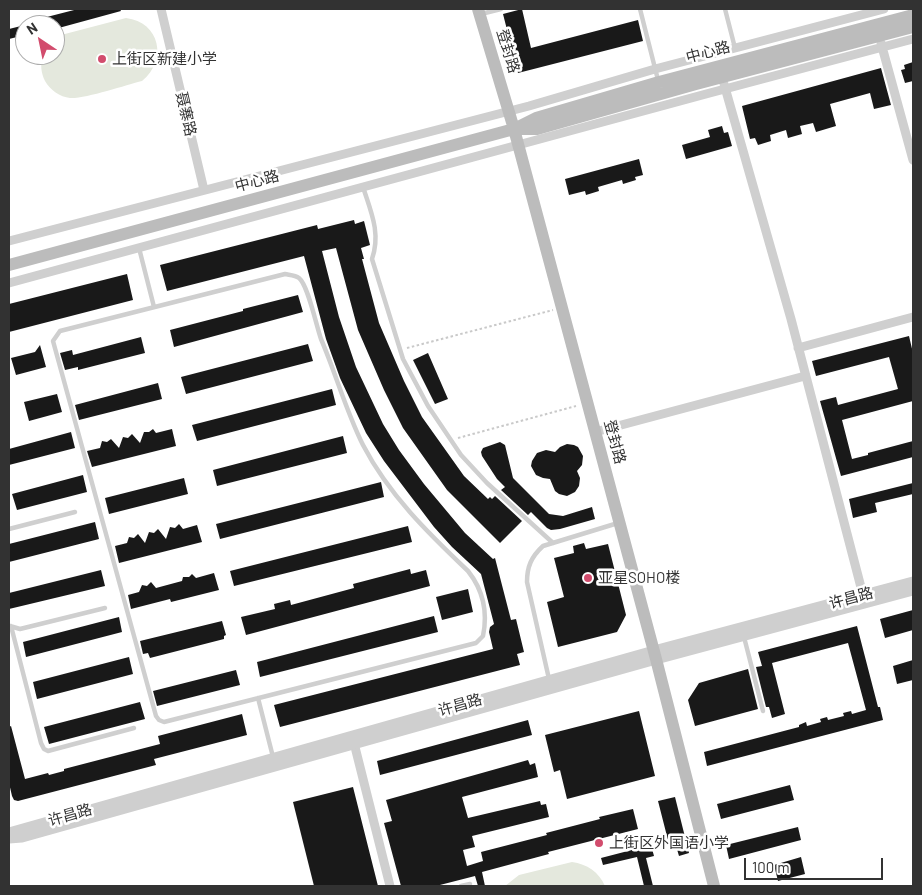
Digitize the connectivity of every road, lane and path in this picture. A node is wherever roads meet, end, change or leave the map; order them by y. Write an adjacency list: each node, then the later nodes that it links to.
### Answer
1 (161, 9): 20 (street, 聂寨路)
2 (501, 9): 6 (lane)
3 (640, 9): 12 (lane)
4 (725, 9): 11 (lane)
5 (884, 9): 11 (street)
6 (479, 11): 15 (main road, 登封路)
7 (913, 15): 13 (main road, 中心路)
8 (913, 27): 10 (main road, 中心路)
9 (913, 39): 10 (street)
10 (881, 42): 14 (main road, 中心路); 18 (street)
11 (735, 48): 12 (street)
12 (655, 69): 13 (lane); 15 (street)
13 (659, 82): 16 (main road, 中心路)
14 (724, 83): 16 (main road, 中心路); 17 (street); 28 (street)
15 (509, 111): 16 (main road, 登封路); 20 (street)
16 (514, 129): 17 (main road, 登封路); 23 (main road, 中心路)
17 (518, 145): 19 (street); 26 (main road, 登封路)
18 (913, 160)
19 (364, 187): 22 (street); 29 (lane)
20 (204, 190): 21 (street)
21 (9, 242)
22 (140, 248): 24 (street); 25 (lane)
23 (9, 265)
24 (9, 283)
25 (154, 307): 46 (lane); 46 (lane)
26 (562, 308): 29 (path); 31 (main road, 登封路)
27 (913, 317): 28 (street)
28 (798, 348): 30 (street)
29 (400, 350): 33 (lane)
30 (805, 376): 32 (street); 40 (street)
31 (587, 403): 32 (main road, 登封路); 33 (path)
32 (595, 432): 35 (main road, 登封路)
33 (451, 440): 37 (lane)
34 (75, 512): 36 (lane)
35 (619, 522): 37 (lane); 44 (main road, 登封路)
36 (9, 529)
37 (553, 543): 45 (lane)
38 (913, 582): 40 (street, 许昌路)
39 (913, 590): 43 (street, 许昌路)
40 (863, 595): 44 (street, 许昌路)
41 (105, 608): 42 (lane)
42 (10, 626): 48 (lane)
43 (744, 635): 44 (street, 许昌路); 47 (lane)
44 (655, 655): 45 (street, 许昌路); 49 (street, 许昌路); 56 (main road, 登封路)
45 (550, 680): 50 (street, 许昌路)
46 (258, 698): 50 (lane)
47 (763, 711)
48 (134, 728)
49 (354, 744): 52 (street, 许昌路); 54 (street)
50 (274, 757): 51 (street, 许昌路)
51 (9, 833)
52 (9, 838)
53 (470, 884): 55 (lane)
54 (390, 886)
55 (461, 886)
56 (714, 886)

